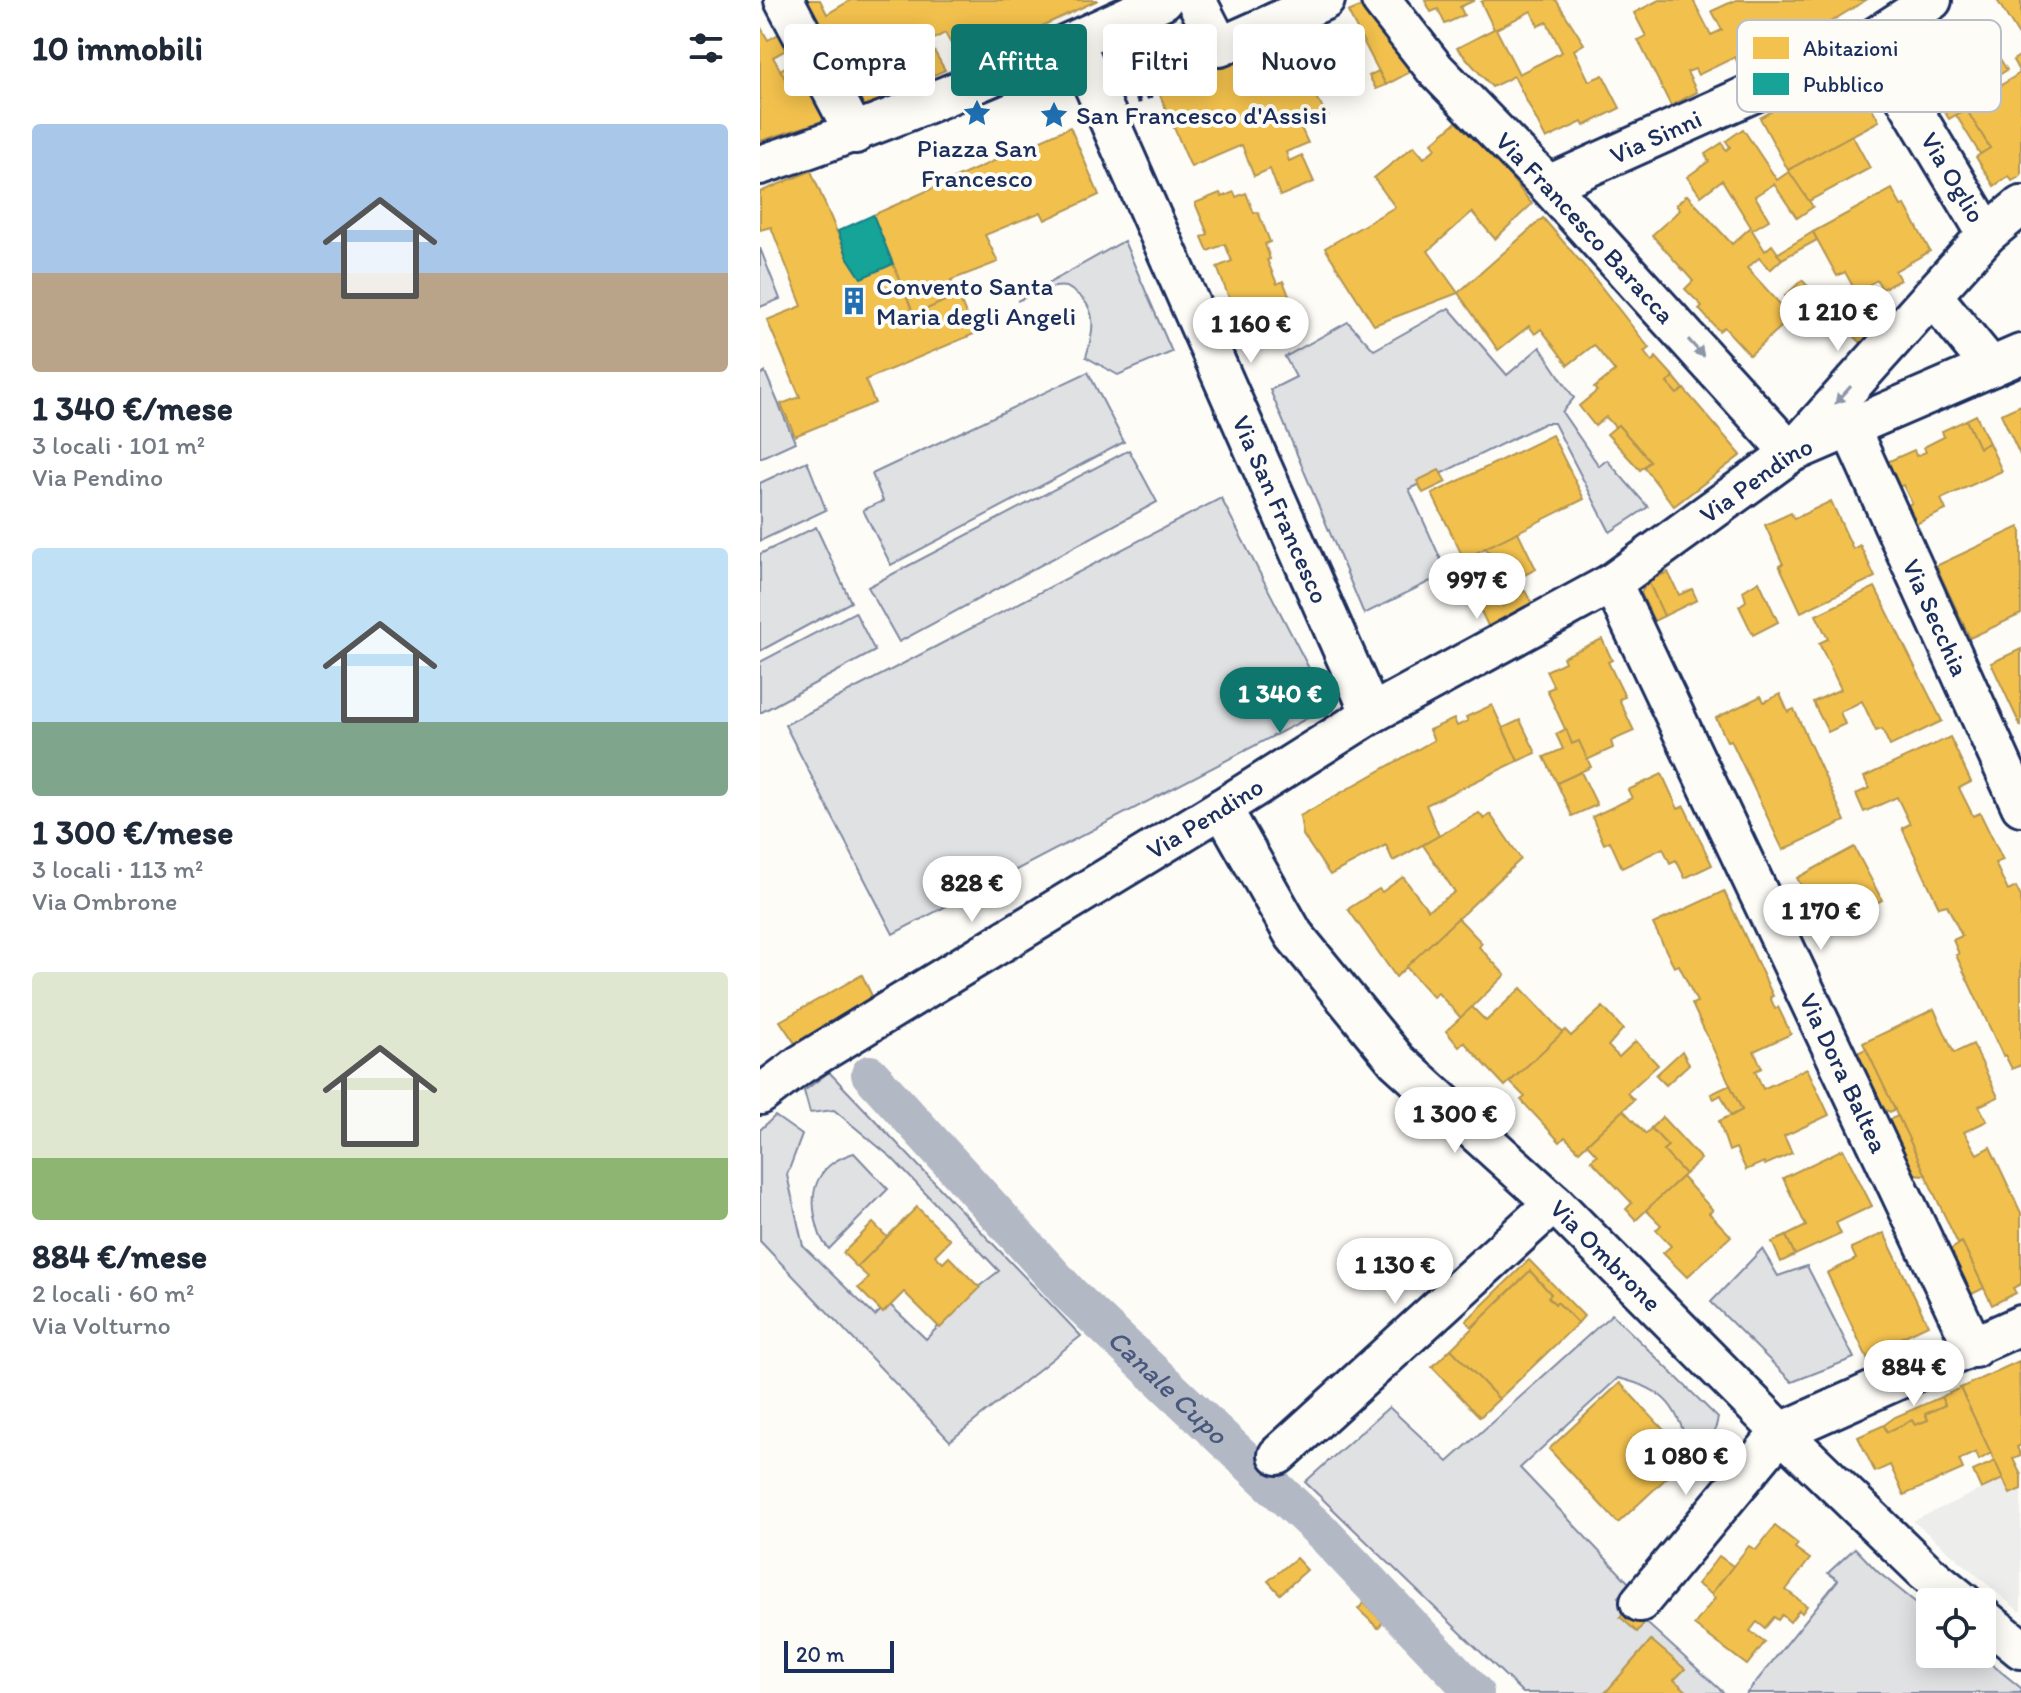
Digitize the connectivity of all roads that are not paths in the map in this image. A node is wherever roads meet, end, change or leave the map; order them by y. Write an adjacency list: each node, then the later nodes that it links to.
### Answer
1 (784, 0): 13 (street)
2 (1163, 0): 8 (street)
3 (1196, 0): 4 (street)
4 (1325, 0)
5 (1381, 0): 15 (street, Via Francesco Baracca)
6 (1932, 0): 7 (street, Via Sinni)
7 (1902, 20)
8 (1087, 35)
9 (1087, 70): 23 (street, Via San Francesco)
10 (951, 93): 13 (street)
11 (1737, 100): 15 (street, Via Sinni)
12 (1914, 112): 17 (street, Via Oglio)
13 (855, 134): 14 (street)
14 (760, 165)
15 (1548, 185): 21 (street, Via Francesco Baracca, one-way to 21)
16 (2021, 206): 17 (street)
17 (1987, 234): 18 (street)
18 (1932, 295): 19 (street, Via Pendino); 21 (street, one-way to 21)
19 (2006, 360): 20 (street, Via Pendino)
20 (1850, 428): 21 (street, Via Pendino); 24 (street, Via Secchia)
21 (1791, 453): 22 (street, Via Pendino)
22 (1612, 583): 23 (street, Via Pendino); 29 (street, Via Dora Baltea)
23 (1371, 714): 25 (street, Via Pendino)
24 (2021, 806)
25 (1222, 808): 26 (street, Via Pendino); 27 (street, Via Ombrone)
26 (760, 1095)
27 (1554, 1203): 30 (street, Via Ombrone); 31 (street)
28 (2021, 1325): 29 (street)
29 (1974, 1348): 30 (street)
30 (1781, 1432): 32 (street, Via Ombrone); 33 (street)
31 (1278, 1455)
32 (1946, 1588)
33 (1640, 1602)
34 (1996, 1628): 35 (street)
35 (2021, 1649)

